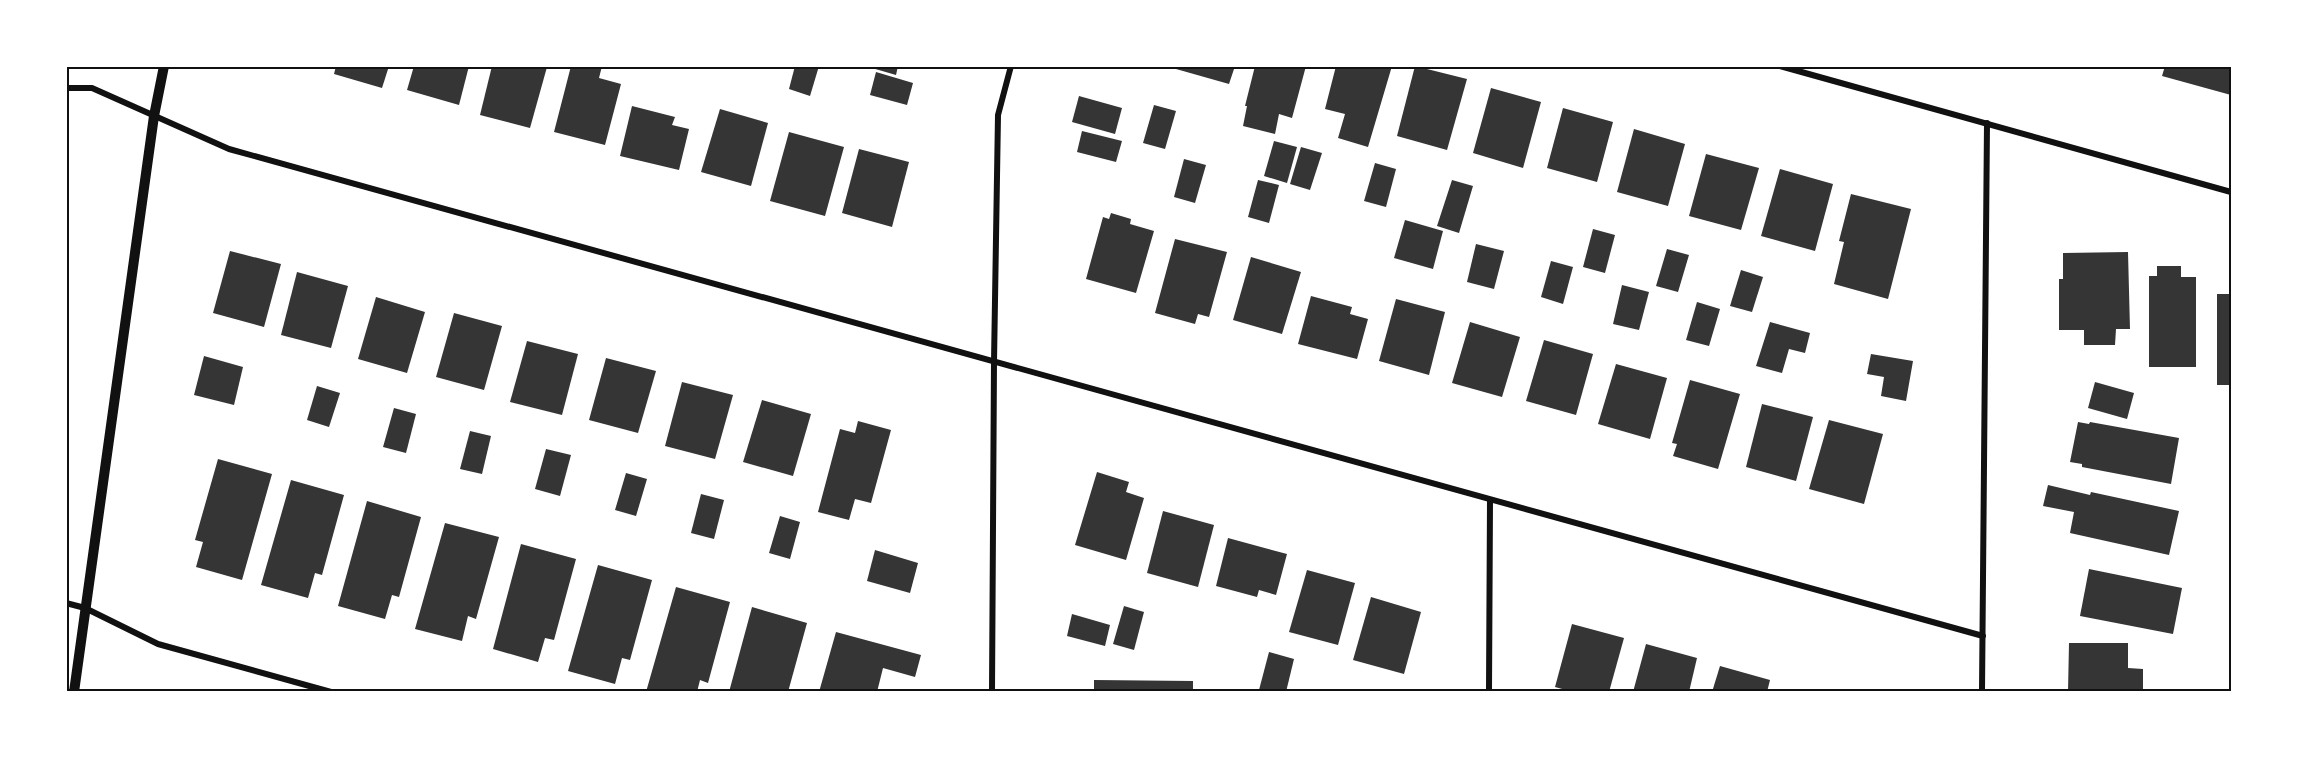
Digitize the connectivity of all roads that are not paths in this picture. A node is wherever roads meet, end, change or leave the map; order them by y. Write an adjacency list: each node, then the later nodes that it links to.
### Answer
1 (164, 66): 5 (street)
2 (1011, 66): 8 (street)
3 (1780, 66): 6 (street)
4 (66, 88): 5 (street)
5 (154, 116): 8 (street); 11 (street)
6 (1987, 123): 7 (street); 12 (street)
7 (2231, 192)
8 (994, 362): 9 (street); 15 (street)
9 (1490, 500): 12 (street); 16 (street)
10 (66, 603): 11 (street)
11 (85, 608): 13 (street); 14 (street)
12 (1983, 636): 17 (street)
13 (74, 692)
14 (332, 692)
15 (992, 692)
16 (1489, 692)
17 (1983, 692)

